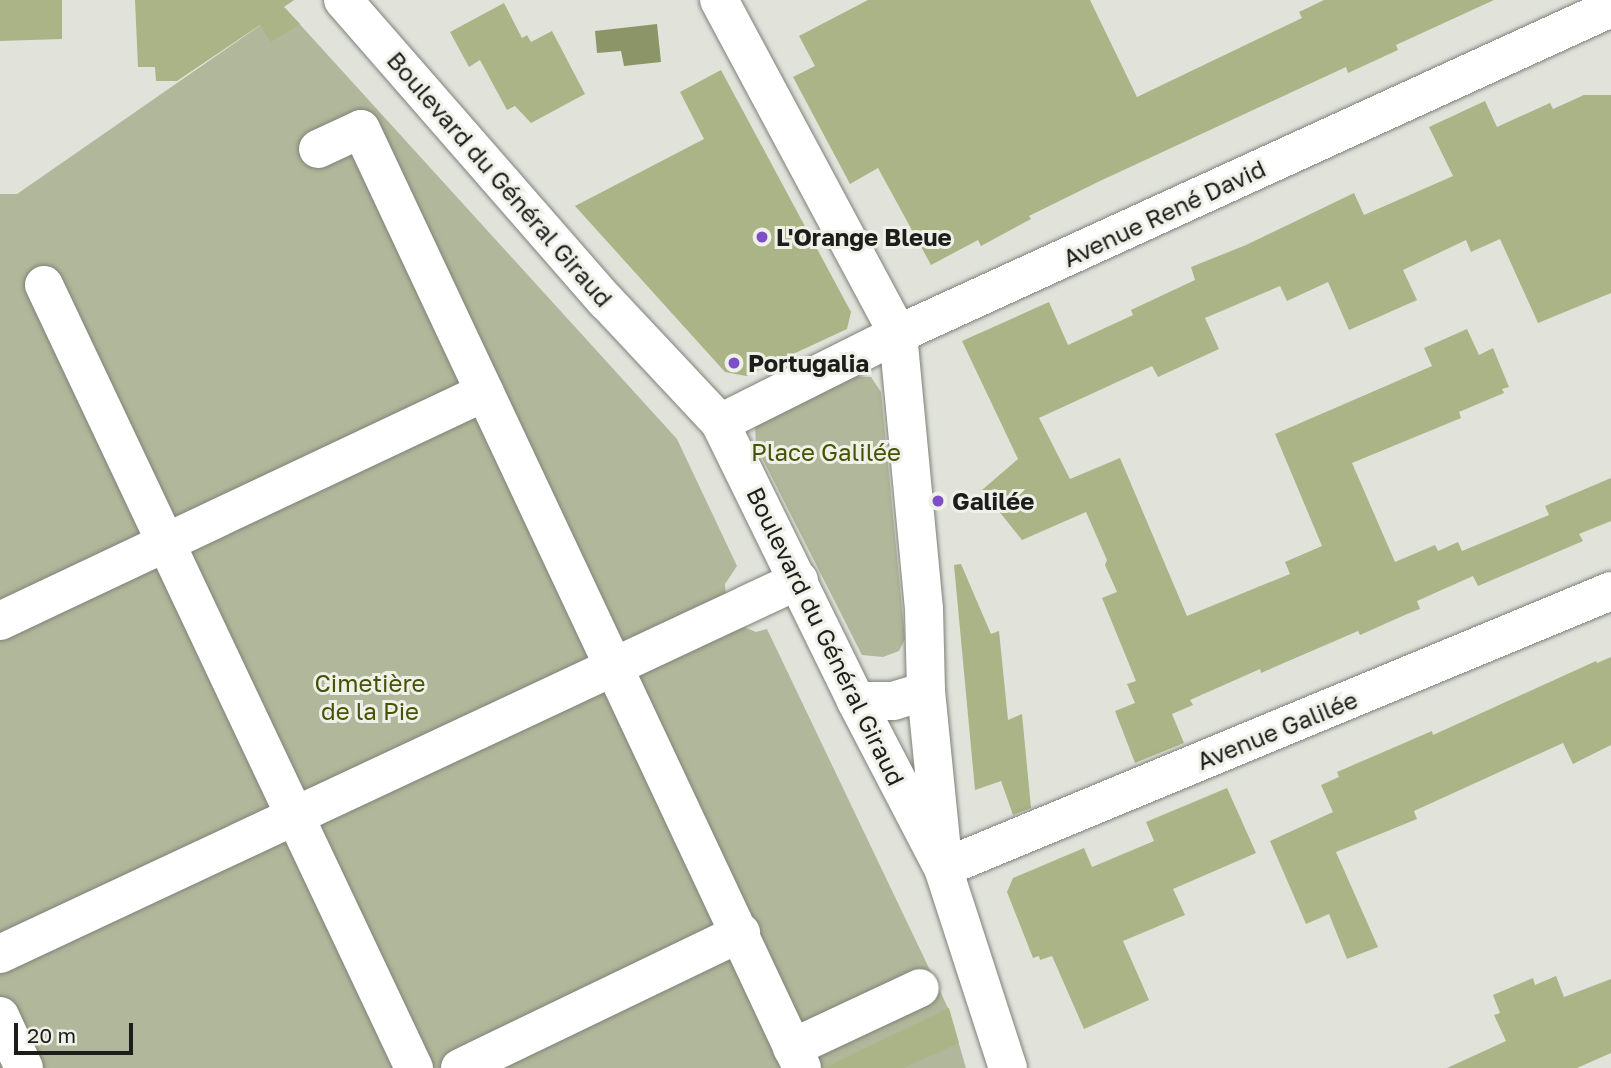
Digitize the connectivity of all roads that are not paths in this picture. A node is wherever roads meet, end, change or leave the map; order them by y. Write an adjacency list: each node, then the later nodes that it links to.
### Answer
1 (342, 0): 8 (street, Boulevard du Général Giraud)
2 (719, 0): 6 (street)
3 (1611, 8): 6 (street, Avenue René David)
4 (318, 149): 7 (street)
5 (44, 285): 9 (street)
6 (898, 334): 8 (street, Avenue René David); 14 (street)
7 (485, 392): 9 (street); 13 (street)
8 (720, 423): 10 (street, Boulevard du Général Giraud)
9 (166, 543): 12 (street); 16 (street)
10 (799, 580): 13 (street); 15 (street, Boulevard du Général Giraud)
11 (1611, 592): 17 (street, Avenue Galilée)
12 (0, 621)
13 (614, 665): 16 (street); 18 (street)
14 (926, 691): 15 (street); 17 (street)
15 (856, 701): 17 (street, Boulevard du Général Giraud)
16 (294, 814): 19 (street); 24 (street)
17 (943, 868): 26 (street, Boulevard du Général Giraud)
18 (741, 933): 22 (street); 25 (street)
19 (0, 954)
20 (920, 988): 22 (street)
21 (0, 1016): 23 (street)
22 (797, 1058)
23 (24, 1068)
24 (414, 1068)
25 (460, 1068)
26 (1008, 1068)

